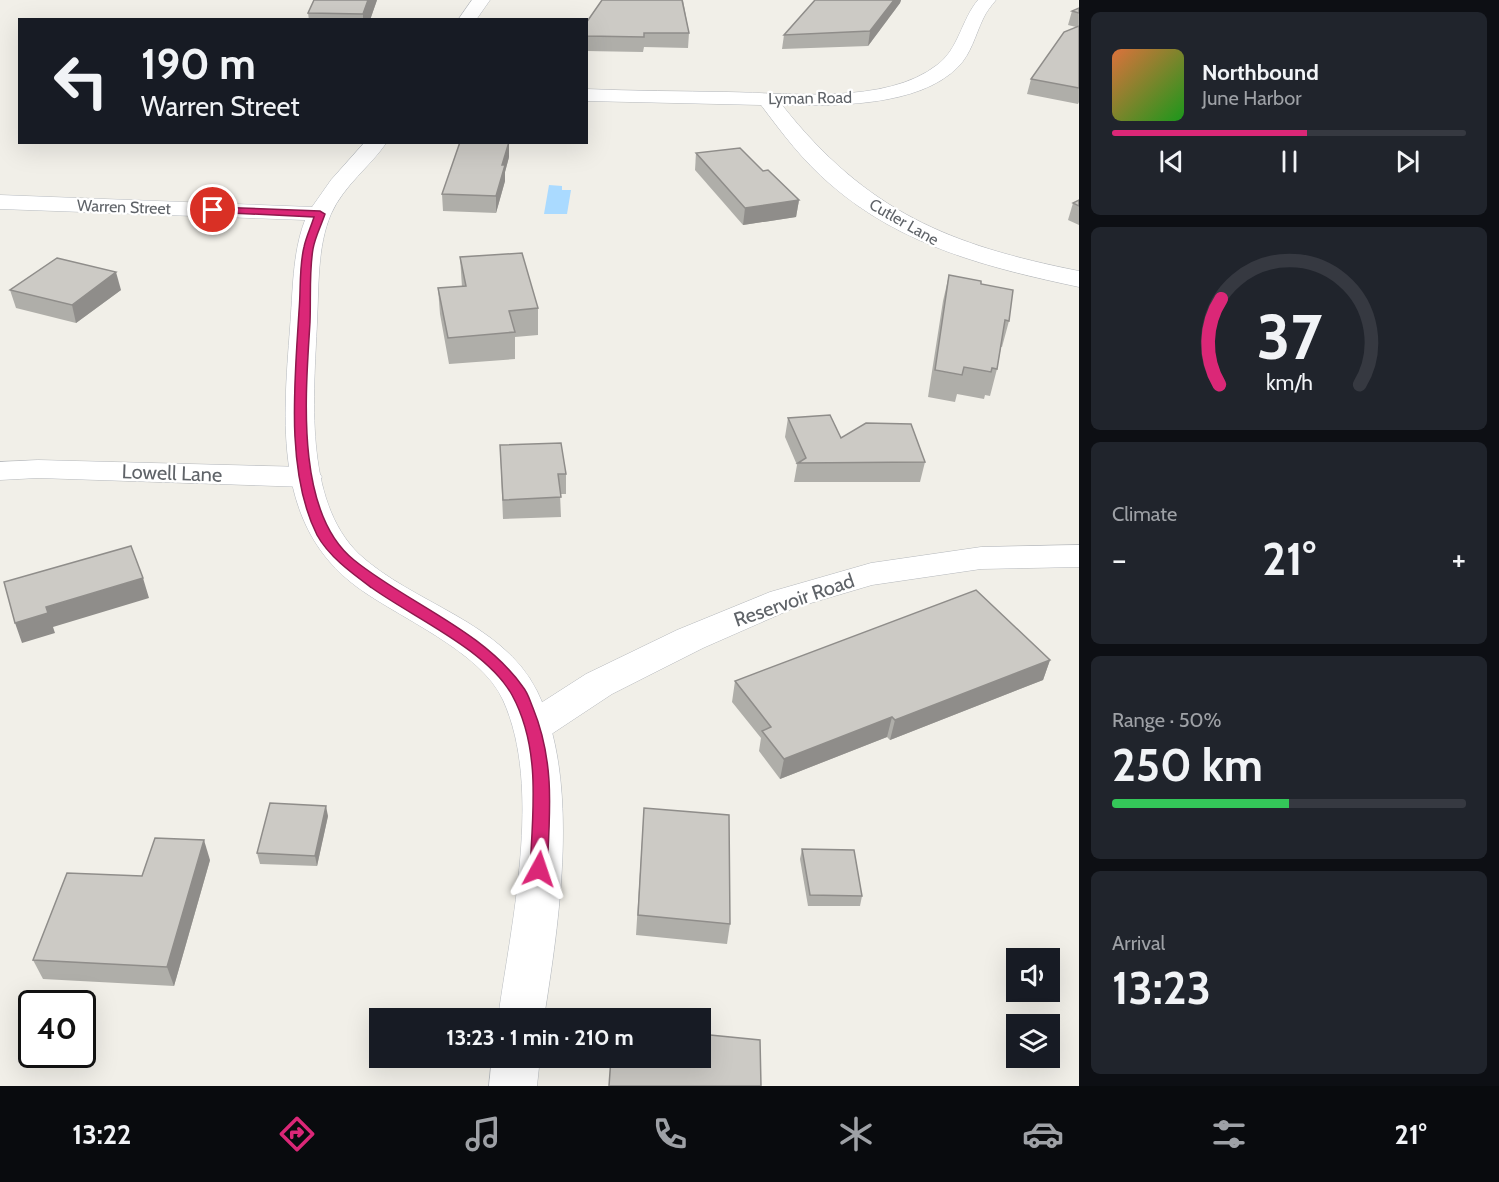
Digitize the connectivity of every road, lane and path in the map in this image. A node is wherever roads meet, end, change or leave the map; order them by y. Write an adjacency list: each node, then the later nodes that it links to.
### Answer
1 (482, 0): 3 (street)
2 (987, 0): 5 (street, Lyman Road)
3 (468, 18)
4 (588, 95): 5 (street, Lyman Road)
5 (767, 99): 9 (street, Cutler Lane)
6 (375, 144): 8 (street)
7 (0, 202): 8 (street, Warren Street)
8 (320, 214): 11 (street)
9 (1079, 279)
10 (0, 471): 11 (street, Lowell Lane)
11 (306, 477): 13 (street)
12 (1079, 556): 13 (street, Reservoir Road)
13 (533, 727): 14 (street)
14 (522, 1008)
15 (515, 1068): 16 (street)
16 (513, 1086)

